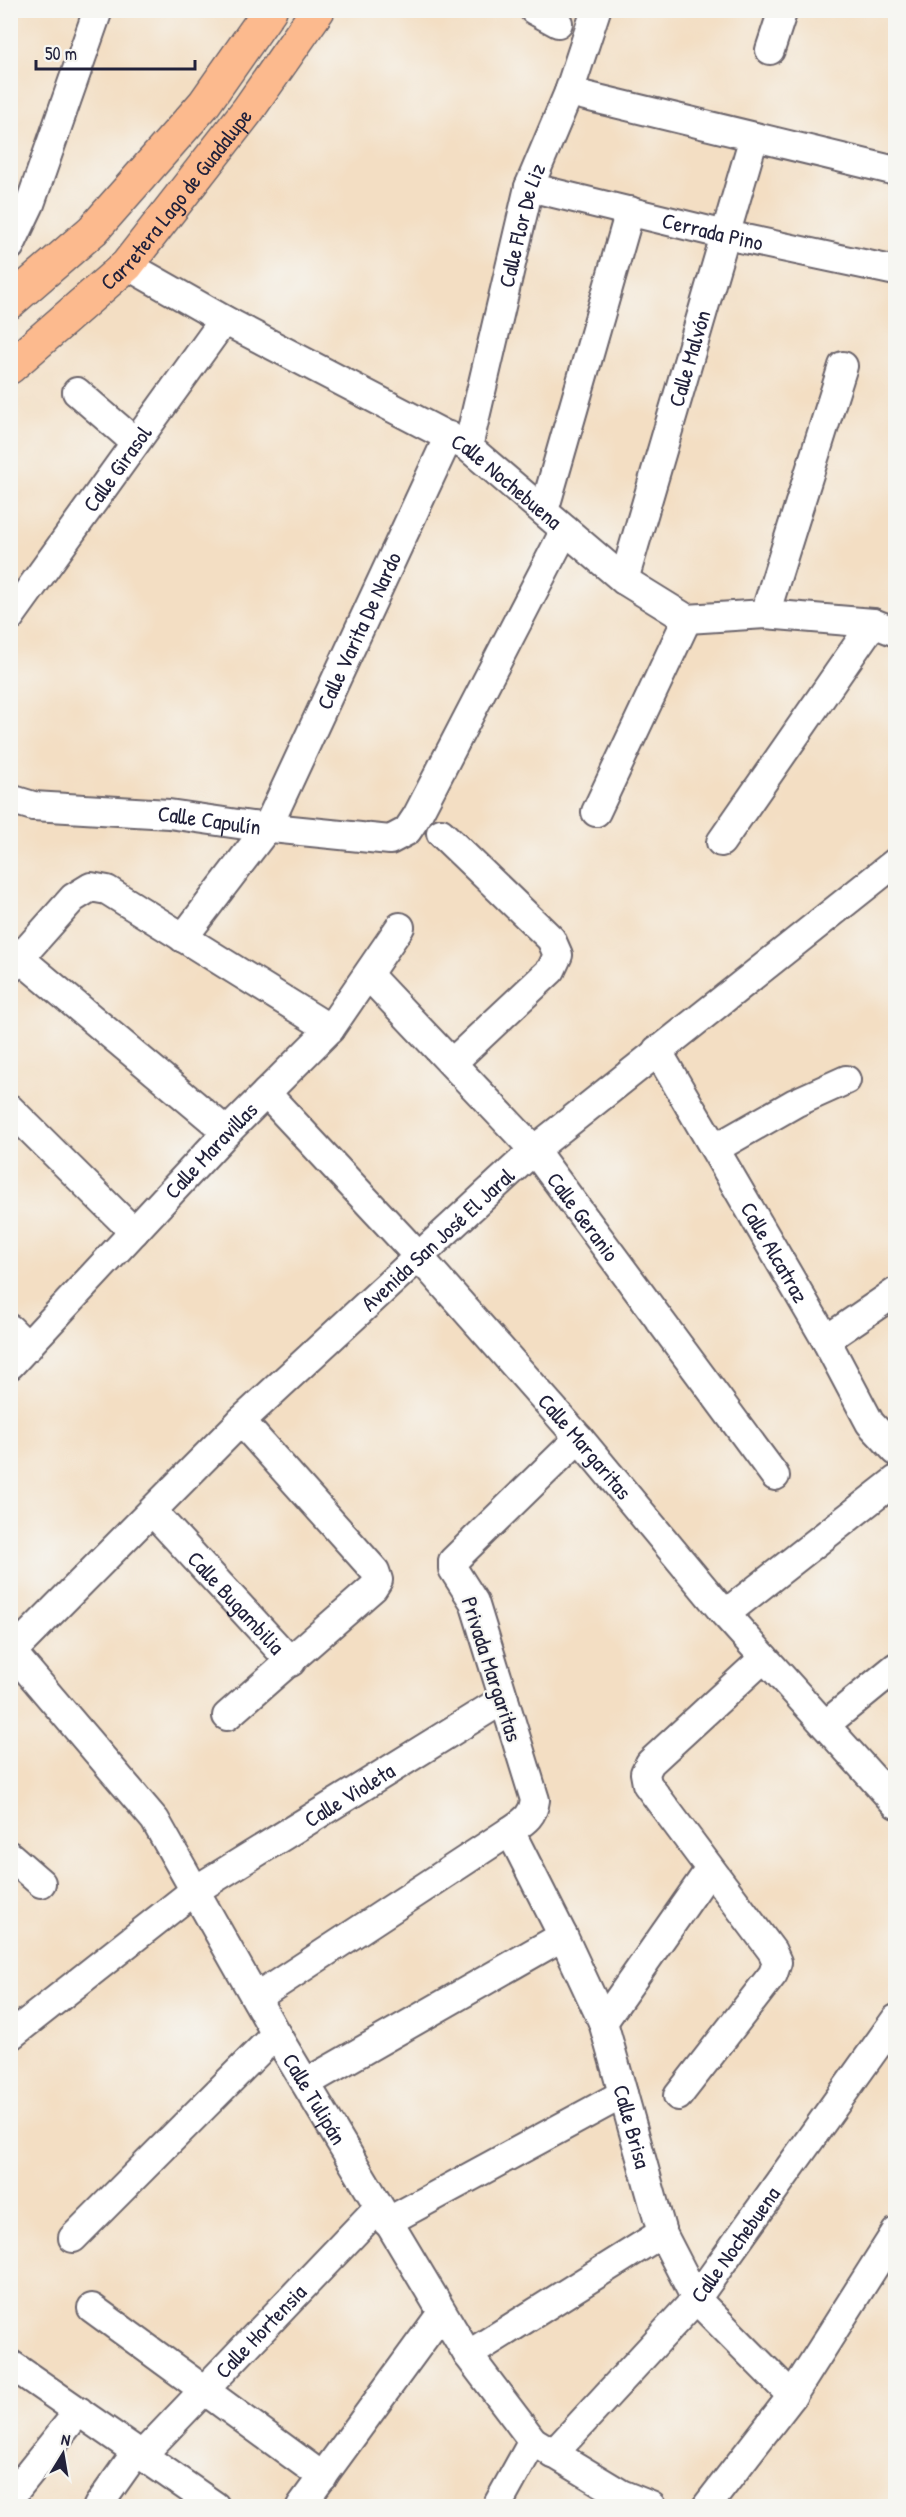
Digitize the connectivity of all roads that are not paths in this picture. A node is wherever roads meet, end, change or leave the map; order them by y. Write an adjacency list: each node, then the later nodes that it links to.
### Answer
1 (98, 10): 13 (street)
2 (270, 10): 17 (main road, Carretera Lago de Guadalupe)
3 (318, 10): 15 (main road, Carretera Lago de Guadalupe)
4 (596, 10): 7 (street, Calle Flor De Liz)
5 (783, 10): 6 (street)
6 (770, 50)
7 (569, 92): 8 (street); 10 (street, Calle Flor De Liz)
8 (754, 137): 9 (street); 12 (street, Calle Malvón)
9 (896, 171)
10 (530, 187): 11 (street, Cerrada Pino); 24 (street, Calle Flor De Liz)
11 (630, 211): 12 (street, Cerrada Pino); 25 (street)
12 (726, 235): 16 (street, Cerrada Pino); 27 (street, Calle Malvón)
13 (10, 246)
14 (10, 251): 17 (street)
15 (127, 265): 19 (street, Calle Nochebuena); 21 (main road, Carretera Lago de Guadalupe)
16 (896, 272)
17 (40, 276): 18 (main road, Carretera Lago de Guadalupe)
18 (10, 302)
19 (224, 320): 23 (street, Calle Girasol); 24 (street, Calle Nochebuena)
20 (843, 366): 28 (street)
21 (10, 367)
22 (77, 393): 23 (street)
23 (135, 442): 29 (street, Calle Girasol)
24 (459, 442): 25 (street, Calle Nochebuena); 34 (street, Calle Varita De Nardo)
25 (544, 511): 26 (street, Calle Nochebuena)
26 (565, 530): 27 (street, Calle Nochebuena); 34 (street, Calle Capulín)
27 (624, 580): 30 (street, Calle Nochebuena)
28 (765, 615): 30 (street); 31 (street)
29 (10, 617)
30 (687, 619): 33 (street)
31 (884, 627): 36 (street)
32 (10, 799): 34 (street, Calle Capulín)
33 (596, 813)
34 (267, 828): 39 (street, Calle Varita De Nardo)
35 (441, 833): 44 (street)
36 (721, 842)
37 (893, 869): 43 (street, Avenida San José El Jaral)
38 (400, 927): 41 (street, Calle Maravillas)
39 (183, 938): 40 (street); 42 (street)
40 (14, 959): 48 (street)
41 (368, 975): 42 (street, Calle Maravillas); 44 (street, Calle Geranio)
42 (330, 1029): 46 (street, Calle Maravillas)
43 (657, 1050): 49 (street, Calle Alcatraz); 50 (street, Avenida San José El Jaral)
44 (453, 1062): 50 (street, Calle Geranio)
45 (846, 1080): 49 (street)
46 (266, 1093): 48 (street, Calle Maravillas); 52 (street, Calle Margaritas)
47 (10, 1109): 51 (street)
48 (226, 1132): 51 (street, Calle Maravillas)
49 (716, 1148): 54 (street, Calle Alcatraz)
50 (534, 1150): 52 (street, Avenida San José El Jaral); 59 (street, Calle Geranio)
51 (134, 1232): 55 (street, Calle Maravillas)
52 (420, 1258): 56 (street, Avenida San José El Jaral); 57 (street, Calle Margaritas)
53 (896, 1292): 54 (street)
54 (826, 1340): 58 (street, Calle Alcatraz)
55 (16, 1347)
56 (241, 1421): 61 (street, Avenida San José El Jaral); 65 (street, Calle Bugambilia)
57 (579, 1438): 62 (street, Calle Margaritas); 67 (street, Privada Margaritas)
58 (896, 1451)
59 (775, 1476)
60 (896, 1480): 62 (street)
61 (153, 1512): 63 (street, Avenida San José El Jaral); 65 (street, Calle Bugambilia)
62 (724, 1614): 64 (street, Calle Margaritas)
63 (11, 1653): 75 (street, Calle Tulipán)
64 (764, 1658): 69 (street, Calle Margaritas); 73 (street)
65 (291, 1662): 68 (street)
66 (896, 1667): 69 (street)
67 (504, 1699): 71 (street, Privada Margaritas); 75 (street, Calle Violeta)
68 (227, 1716)
69 (825, 1725): 70 (street, Calle Margaritas)
70 (896, 1804)
71 (510, 1831): 76 (street, Calle Brisa); 77 (street)
72 (10, 1856): 74 (street)
73 (710, 1869): 79 (street); 84 (street)
74 (40, 1883)
75 (194, 1891): 77 (street, Calle Tulipán); 81 (street, Calle Violeta)
76 (563, 1936): 79 (street, Calle Brisa); 82 (street)
77 (256, 1998): 80 (street, Calle Tulipán)
78 (896, 2019): 89 (street, Calle Nochebuena)
79 (603, 2022): 83 (street, Calle Brisa)
80 (276, 2034): 82 (street, Calle Tulipán); 88 (street)
81 (10, 2036)
82 (306, 2083): 85 (street, Calle Tulipán)
83 (623, 2094): 85 (street, Calle Hortensia); 87 (street, Calle Brisa)
84 (678, 2096)
85 (383, 2215): 91 (street, Calle Tulipán); 94 (street, Calle Hortensia)
86 (896, 2232): 95 (street)
87 (662, 2233): 89 (street, Calle Brisa); 92 (street)
88 (72, 2238)
89 (696, 2299): 95 (street, Calle Brisa); 97 (street, Calle Nochebuena)
90 (92, 2308): 94 (street)
91 (442, 2313): 92 (street, Calle Tulipán); 99 (street)
92 (468, 2355): 97 (street, Calle Tulipán)
93 (10, 2364): 96 (street)
94 (201, 2391): 98 (street, Calle Hortensia); 99 (street)
95 (792, 2396): 107 (street)
96 (80, 2411): 98 (street); 100 (street)
97 (543, 2447): 101 (street, Calle Tulipán); 105 (street, Calle Nochebuena)
98 (140, 2452): 102 (street); 103 (street, Calle Hortensia)
99 (323, 2477): 104 (street)
100 (10, 2498)
101 (619, 2500): 106 (street, Calle Tulipán)
102 (203, 2503)
103 (98, 2506)
104 (301, 2506)
105 (497, 2506)
106 (651, 2506)
107 (707, 2506)

